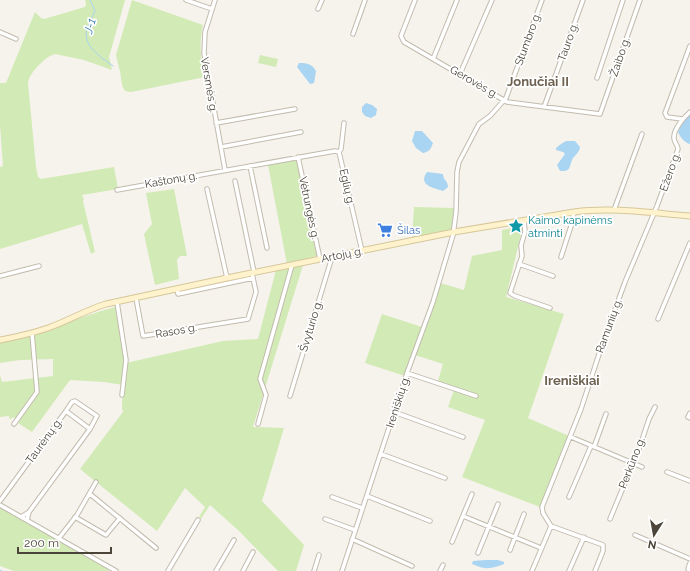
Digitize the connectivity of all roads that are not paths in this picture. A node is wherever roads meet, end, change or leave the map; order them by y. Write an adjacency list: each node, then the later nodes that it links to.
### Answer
1 (186, 0): 12 (street)
2 (215, 0): 12 (street, Versmės g.)
3 (322, 0): 13 (street)
4 (365, 0): 15 (street)
5 (415, 0): 18 (street, Gerovės g.)
6 (457, 0): 18 (street)
7 (492, 0): 19 (street)
8 (542, 0): 21 (street, Stumbro g.)
9 (583, 0): 22 (street, Tauro g.)
10 (623, 0): 20 (street)
11 (640, 0): 22 (street, Žaibo g.)
12 (212, 9): 26 (street, Versmės g.)
13 (318, 9)
14 (0, 32): 16 (street)
15 (352, 34)
16 (16, 39)
17 (690, 46): 25 (street)
18 (433, 59): 19 (street, Gerovės g.)
19 (460, 74): 21 (street, Gerovės g.)
20 (597, 78)
21 (504, 100): 22 (street); 43 (street, Gerovės g.)
22 (544, 107)
23 (295, 109): 26 (street)
24 (690, 112): 25 (street, Ežero g.)
25 (682, 119): 40 (street, Ežero g.)
26 (216, 123): 30 (street, Versmės g.)
27 (344, 123): 31 (street, Eglių g.)
28 (300, 132): 30 (street)
29 (642, 134): 38 (street)
30 (221, 147): 34 (street, Versmės g.)
31 (339, 152): 32 (street, Kaštonų g.); 46 (street, Eglių g.)
32 (298, 157): 33 (street, Kaštonų g.); 49 (street, Vėtrungės g.)
33 (250, 166): 34 (street, Kaštonų g.); 45 (street)
34 (226, 170): 37 (street, Kaštonų g.)
35 (235, 181): 53 (street)
36 (207, 189): 56 (street)
37 (117, 190)
38 (614, 210): 39 (main road, Artojų g.); 40 (main road, Artojų g.)
39 (574, 212): 42 (main road, Artojų g.); 48 (street)
40 (654, 213): 41 (main road, Artojų g.); 77 (street, Ramunių g.)
41 (690, 216)
42 (524, 220): 43 (main road, Artojų g.); 50 (street)
43 (454, 232): 46 (main road, Artojų g.); 64 (street, Ireniškių g.)
44 (690, 243): 61 (street)
45 (267, 248)
46 (362, 251): 47 (main road, Artojų g.)
47 (332, 257): 49 (main road, Artojų g.); 66 (street, Švyturio g.)
48 (561, 257)
49 (320, 259): 51 (main road, Artojų g.)
50 (519, 264): 55 (street); 60 (street)
51 (292, 265): 53 (main road, Artojų g.); 75 (street)
52 (39, 266): 54 (street)
53 (253, 275): 56 (main road, Artojų g.); 57 (street); 58 (street, Rasos g.)
54 (0, 276)
55 (553, 276)
56 (227, 278): 57 (main road, Artojų g.)
57 (177, 289): 58 (main road, Artojų g.)
58 (136, 298): 59 (main road, Artojų g.)
59 (117, 302): 62 (main road, Artojų g.); 65 (street)
60 (550, 308)
61 (658, 319)
62 (32, 333): 63 (main road, Artojų g.); 74 (street)
63 (0, 340)
64 (407, 373): 67 (street); 70 (street, Ireniškių g.)
65 (122, 395)
66 (290, 396)
67 (476, 396)
68 (655, 407): 81 (street, Perkūno g.)
69 (66, 411): 76 (street, Taurėnų g.); 76 (street); 92 (street, Taurėnų g.)
70 (394, 412): 78 (street); 80 (street, Ireniškių g.)
71 (690, 413): 73 (street)
72 (606, 414): 79 (street)
73 (690, 418)
74 (14, 424)
75 (258, 424)
76 (90, 429): 96 (street)
77 (571, 436): 79 (street); 107 (street, Ramunių g.)
78 (463, 437)
79 (592, 447): 81 (street); 91 (street)
80 (381, 454): 84 (street); 89 (street, Ireniškių g.)
81 (633, 463): 82 (street); 103 (street, Perkūno g.)
82 (642, 467)
83 (667, 472): 85 (street)
84 (445, 478)
85 (690, 481)
86 (96, 482): 87 (street)
87 (90, 494): 100 (street); 101 (street)
88 (472, 494): 98 (street)
89 (366, 496): 95 (street, Ireniškių g.); 106 (street)
90 (332, 497): 95 (street)
91 (569, 497)
92 (0, 501)
93 (498, 504): 108 (street)
94 (0, 505): 99 (street)
95 (362, 508): 109 (street, Ireniškių g.)
96 (30, 512): 99 (street); 104 (street)
97 (524, 514): 111 (street)
98 (463, 516): 108 (street); 116 (street)
99 (21, 517): 104 (street)
100 (75, 517): 101 (street); 112 (street)
101 (120, 518): 117 (street)
102 (325, 519): 109 (street)
103 (610, 519)
104 (27, 520): 112 (street)
105 (198, 520): 129 (street)
106 (430, 521)
107 (551, 526): 113 (street); 118 (street)
108 (489, 527): 111 (street); 121 (street)
109 (355, 530): 114 (street, Ireniškių g.)
110 (635, 535): 123 (street)
111 (515, 537): 118 (street); 119 (street)
112 (59, 538): 128 (street)
113 (584, 538): 136 (street); 137 (street)
114 (352, 539): 126 (street); 133 (street, Ireniškių g.)
115 (234, 540): 130 (street)
116 (452, 542)
117 (156, 548)
118 (541, 548): 135 (street)
119 (510, 550)
120 (254, 552): 131 (street)
121 (478, 552)
122 (319, 555): 132 (street)
123 (690, 559)
124 (690, 563): 127 (street)
125 (443, 565): 134 (street)
126 (412, 566)
127 (690, 570)
128 (116, 571)
129 (168, 571)
130 (216, 571)
131 (243, 571)
132 (314, 571)
133 (342, 571)
134 (440, 571)
135 (532, 571)
136 (569, 571)
137 (595, 571)

